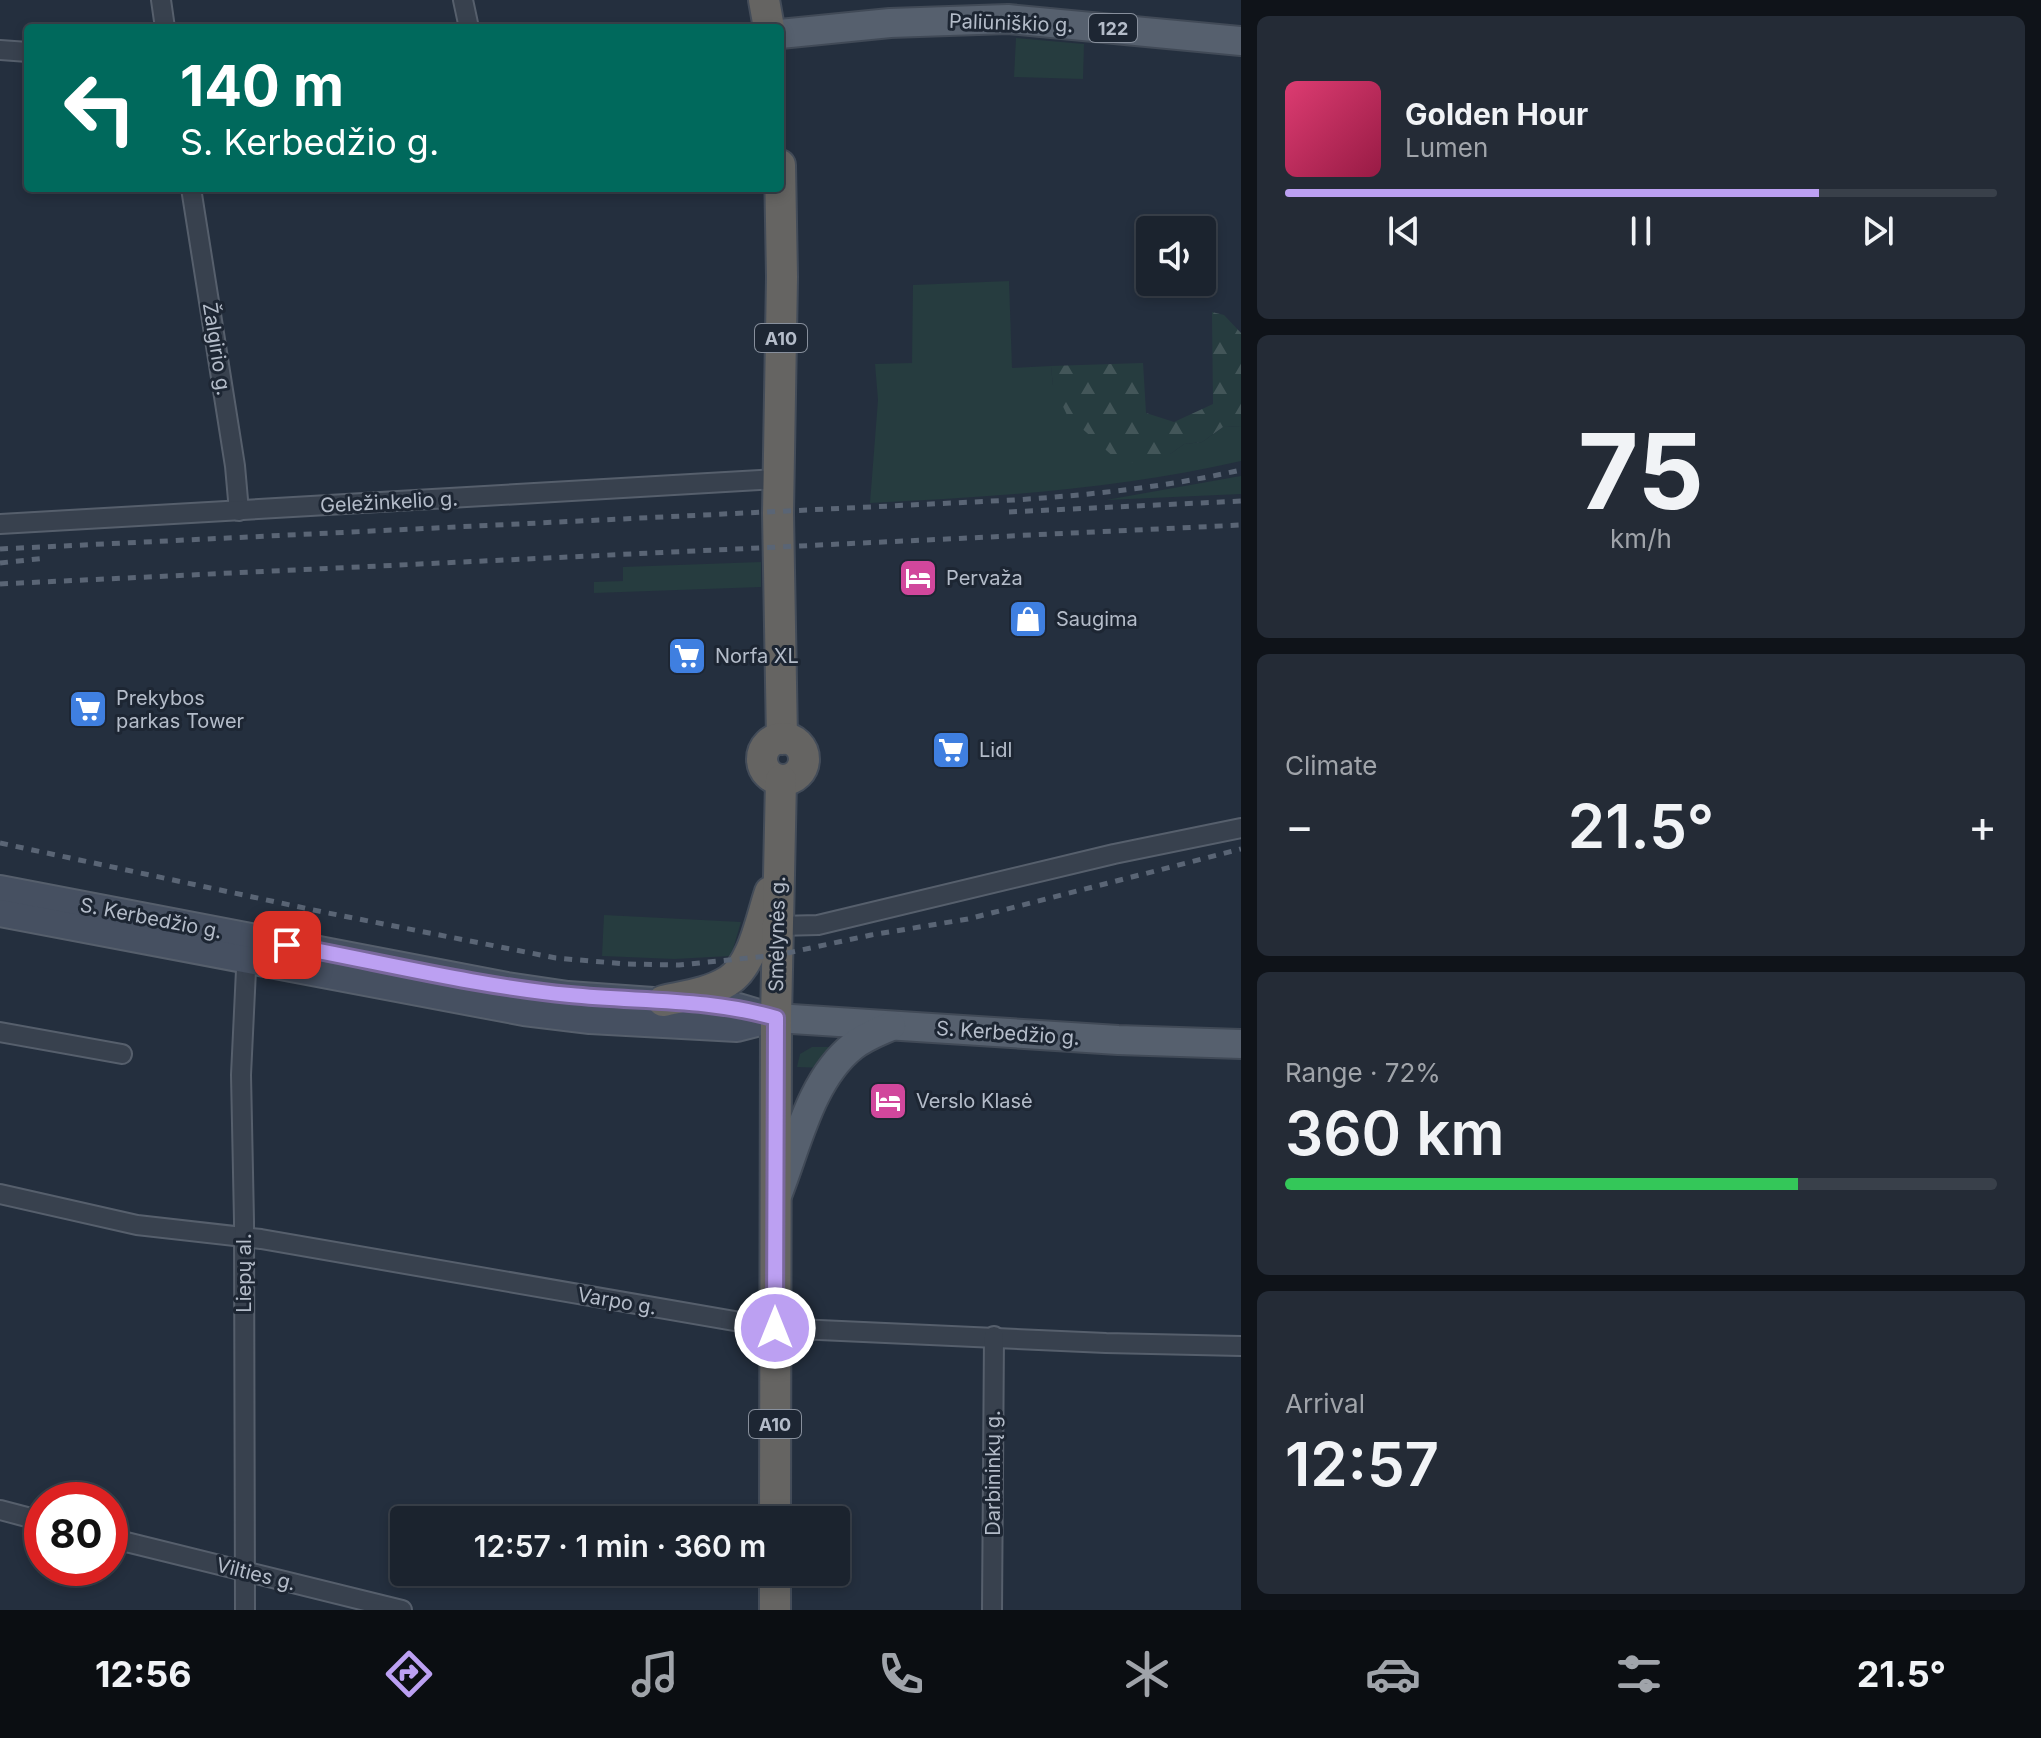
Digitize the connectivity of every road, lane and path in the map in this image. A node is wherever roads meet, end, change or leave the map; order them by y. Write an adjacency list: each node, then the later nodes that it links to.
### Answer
1 (161, 0): 4 (street)
2 (463, 0): 5 (street)
3 (764, 0): 6 (highway)
4 (164, 24)
5 (468, 24)
6 (768, 24)
7 (784, 34): 8 (main road, Paliūniškio g. / 122)
8 (1241, 41)
9 (0, 50): 10 (street)
10 (24, 52)
11 (192, 192): 14 (street, Žalgirio g.)
12 (780, 192): 13 (highway, Smėlynės g. / A10)
13 (778, 479): 14 (street, Geležinkelio g.); 17 (highway, Smėlynės g. / A10)
14 (239, 511): 15 (street, Geležinkelio g.)
15 (0, 524)
16 (1241, 828): 20 (street)
17 (778, 868): 20 (highway, Smėlynės g. / A10); 22 (highway)
18 (0, 889): 21 (main road, S. Kerbedžio g.)
19 (0, 913): 21 (main road, S. Kerbedžio g.)
20 (778, 926): 23 (highway, Smėlynės g. / A10)
21 (247, 948): 22 (main road, S. Kerbedžio g.); 23 (main road, S. Kerbedžio g.); 30 (street, Liepų al.)
22 (663, 1001): 23 (main road, S. Kerbedžio g.)
23 (776, 1018): 24 (main road, S. Kerbedžio g.); 29 (highway, Smėlynės g. / A10)
24 (892, 1025): 26 (main road, S. Kerbedžio g.); 29 (main road)
25 (0, 1032): 27 (street)
26 (1241, 1044)
27 (122, 1054)
28 (0, 1194): 30 (street, Varpo g.)
29 (776, 1198): 31 (highway, Smėlynės g. / A10)
30 (244, 1237): 31 (street, Varpo g.); 38 (street, Liepų al.)
31 (775, 1328): 32 (street, Varpo g.); 34 (highway, Smėlynės g. / A10)
32 (994, 1336): 33 (street, Varpo g.); 43 (street, Darbininkų g.)
33 (1241, 1346)
34 (775, 1506)
35 (0, 1510): 36 (street)
36 (24, 1516)
37 (128, 1542): 38 (street, Vilties g.)
38 (246, 1571): 40 (street, Liepų al.); 41 (street, Vilties g.)
39 (775, 1586): 42 (highway)
40 (245, 1610)
41 (402, 1610)
42 (775, 1610)
43 (992, 1610)

